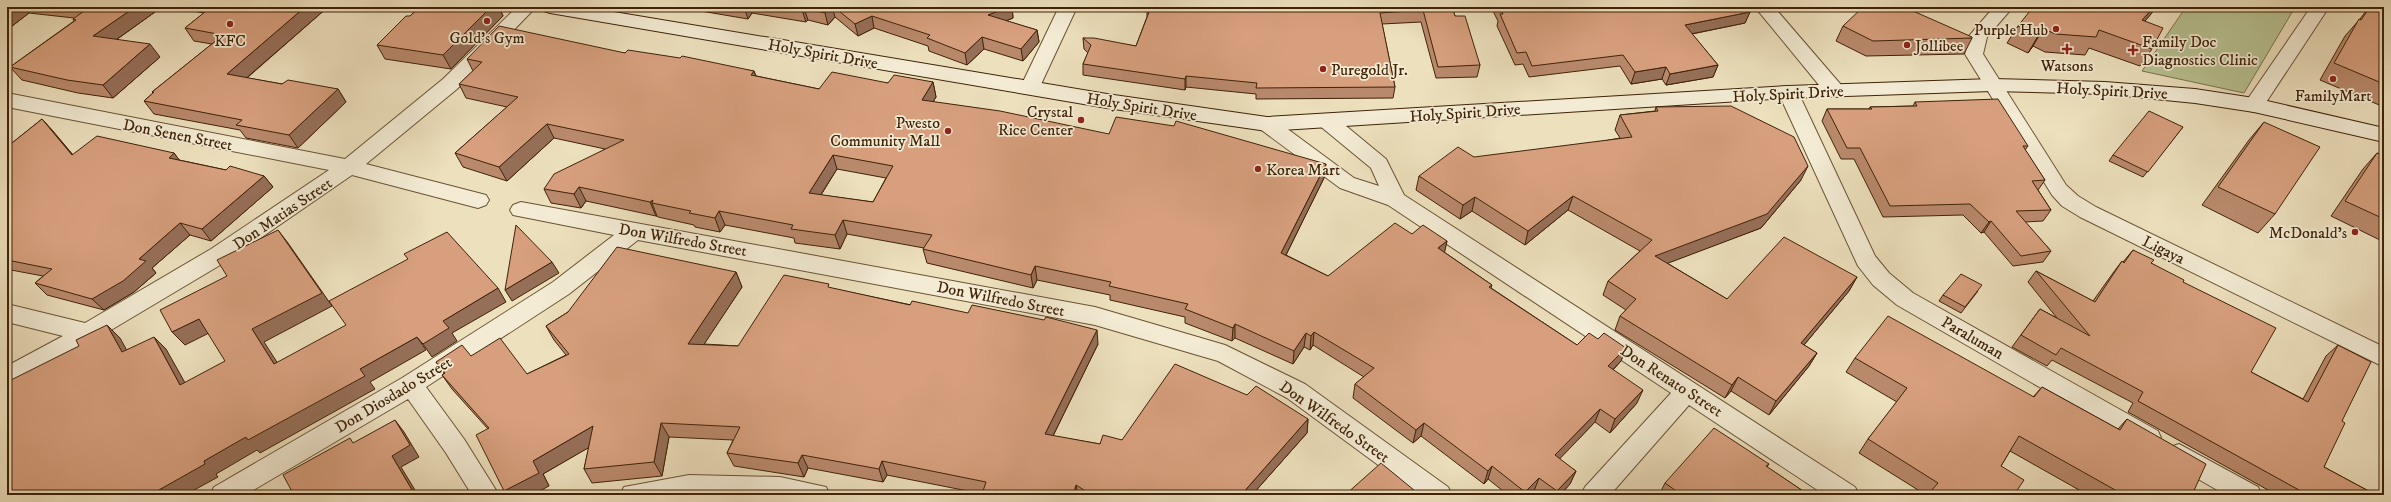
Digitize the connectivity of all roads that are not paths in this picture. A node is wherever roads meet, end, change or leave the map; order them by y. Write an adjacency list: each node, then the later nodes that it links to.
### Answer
1 (527, 7): 16 (street, Don Matias Street)
2 (550, 7): 8 (street, Holy Spirit Drive)
3 (1068, 7): 8 (street)
4 (1764, 7): 9 (street)
5 (2004, 7): 7 (street, Ligaya)
6 (2320, 7): 12 (street)
7 (1992, 85): 9 (street, Holy Spirit Drive); 12 (street, Holy Spirit Drive); 23 (street, Ligaya)
8 (1030, 88): 14 (street, Holy Spirit Drive)
9 (1835, 91): 10 (street, Holy Spirit Drive)
10 (1788, 92): 13 (street, Holy Spirit Drive); 34 (street, Paraluman)
11 (7, 100): 16 (street, Don Senen Street)
12 (2254, 105): 15 (street, Holy Spirit Drive)
13 (1328, 122): 14 (street, Holy Spirit Drive); 18 (street)
14 (1267, 124): 18 (street, Don Renato Street)
15 (2384, 135)
16 (348, 167): 17 (street); 22 (street, Don Matias Street)
17 (478, 200)
18 (1396, 200): 26 (street, Don Renato Street)
19 (521, 210): 20 (street, Don Wilfredo Street)
20 (635, 230): 25 (street, Don Diosdado Street); 31 (street, Don Wilfredo Street)
21 (7, 313): 22 (street)
22 (88, 333): 24 (street, Don Matias Street)
23 (2384, 358)
24 (7, 377)
25 (411, 385): 27 (street, Don Diosdado Street); 28 (street)
26 (1688, 390): 32 (street); 33 (street, Don Renato Street)
27 (223, 495)
28 (486, 495)
29 (633, 495): 30 (street)
30 (817, 495)
31 (1440, 495)
32 (1594, 495)
33 (1846, 495)
34 (2249, 495)

